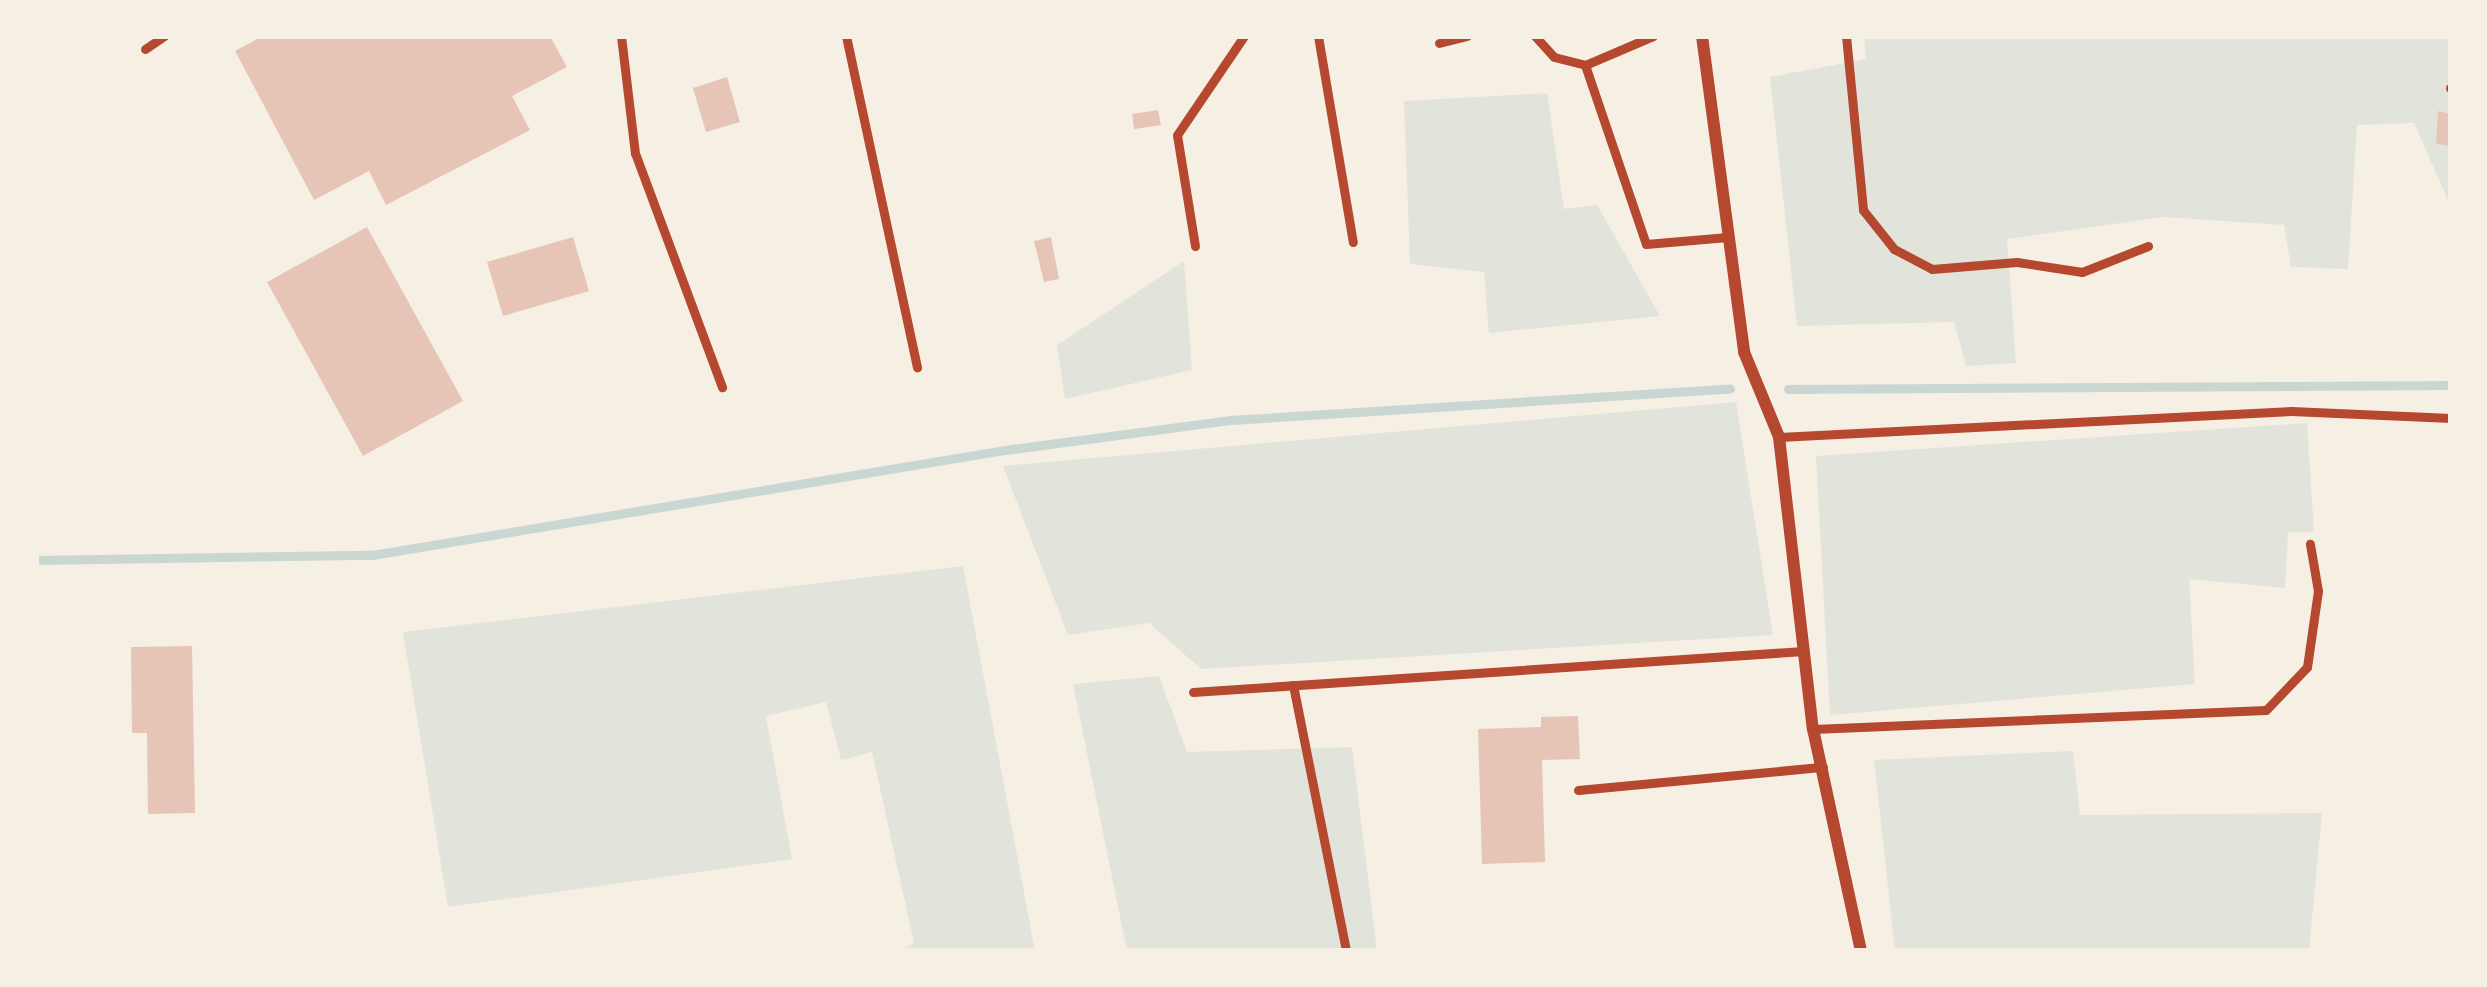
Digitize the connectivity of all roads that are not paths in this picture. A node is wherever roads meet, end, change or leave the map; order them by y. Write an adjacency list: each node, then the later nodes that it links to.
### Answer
1 (164, 36): 12 (lane)
2 (621, 36): 19 (lane)
3 (845, 36): 18 (lane)
4 (1244, 36): 16 (lane)
5 (1318, 36): 15 (lane)
6 (1467, 36): 11 (lane)
7 (1535, 36): 13 (lane)
8 (1653, 36): 13 (lane)
9 (1702, 36): 14 (street)
10 (1846, 36): 17 (lane)
11 (1439, 43)
12 (145, 50)
13 (1585, 65): 14 (lane)
14 (1729, 237): 21 (street)
15 (1353, 242)
16 (1196, 246)
17 (2148, 246)
18 (917, 367)
19 (722, 387)
20 (2451, 418): 21 (lane)
21 (1779, 437): 23 (street)
22 (2310, 544): 26 (lane)
23 (1804, 651): 24 (lane); 26 (street)
24 (1293, 685): 25 (lane); 29 (lane)
25 (1193, 692)
26 (1813, 729): 27 (street)
27 (1823, 767): 28 (lane); 30 (street)
28 (1578, 790)
29 (1346, 951)
30 (1861, 951)

